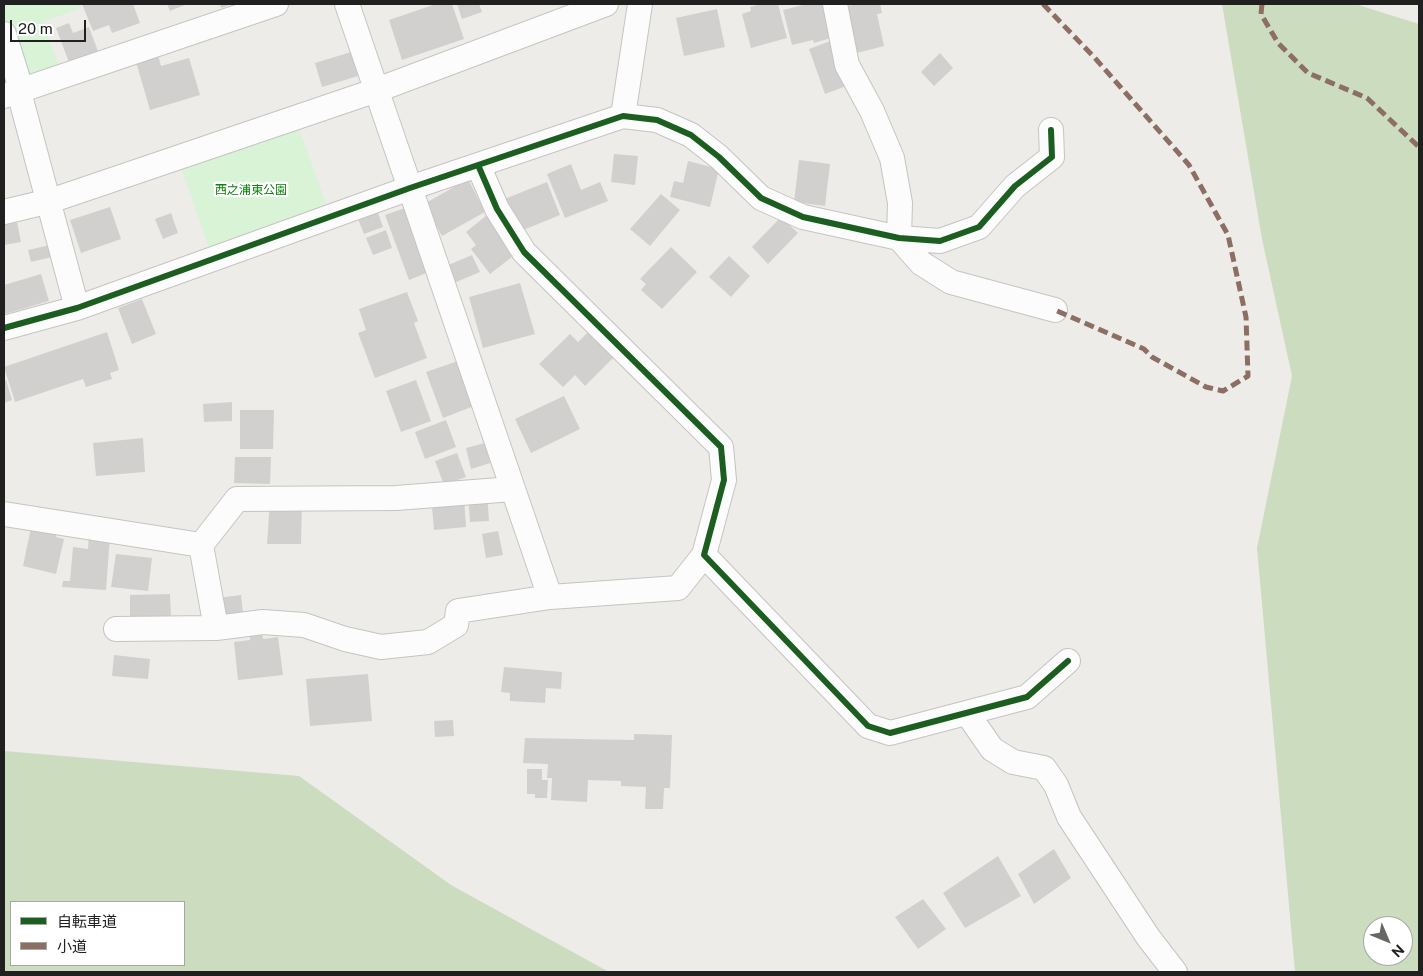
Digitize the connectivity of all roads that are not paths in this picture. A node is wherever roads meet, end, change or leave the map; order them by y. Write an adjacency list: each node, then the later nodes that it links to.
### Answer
1 (276, 4): 8 (street)
2 (347, 4): 7 (street)
3 (606, 4): 7 (street)
4 (640, 4): 9 (street)
5 (835, 4): 15 (street)
6 (4, 34): 8 (street)
7 (376, 90): 12 (street); 13 (street)
8 (12, 94): 13 (street)
9 (623, 116): 11 (street); 15 (street)
10 (1051, 130): 15 (street)
11 (478, 165): 12 (street); 22 (street)
12 (410, 188): 16 (street); 19 (street)
13 (50, 201): 14 (street); 16 (street)
14 (4, 212)
15 (899, 238): 17 (street)
16 (77, 308): 18 (street)
17 (1055, 310)
18 (4, 328)
19 (513, 489): 21 (street); 23 (street)
20 (4, 514): 21 (street)
21 (201, 545): 24 (street)
22 (704, 555): 23 (street); 27 (street)
23 (550, 597): 24 (street)
24 (216, 628): 25 (street)
25 (116, 629)
26 (1068, 661): 27 (street)
27 (967, 713): 28 (street)
28 (1175, 972)

